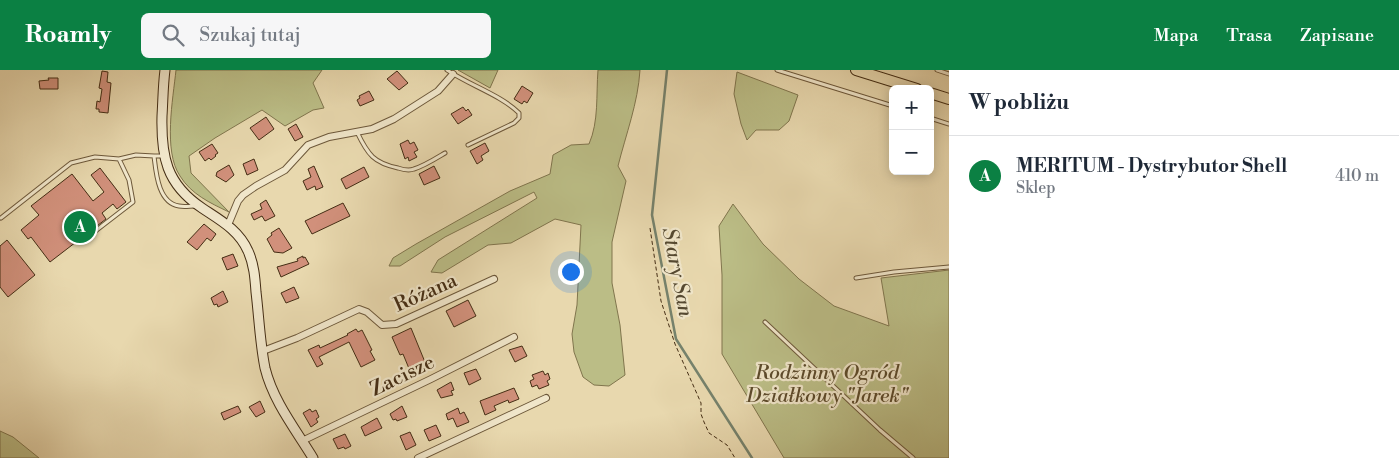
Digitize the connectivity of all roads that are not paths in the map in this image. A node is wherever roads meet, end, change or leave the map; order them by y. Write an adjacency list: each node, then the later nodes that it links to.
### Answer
1 (165, 70): 17 (street)
2 (447, 70): 6 (lane)
3 (777, 70): 11 (lane)
4 (856, 70): 8 (main road)
5 (937, 70): 7 (lane)
6 (453, 74): 14 (street); 15 (lane)
7 (949, 74)
8 (904, 85)
9 (934, 94): 10 (main road)
10 (949, 99)
11 (889, 105)
12 (934, 119): 13 (lane)
13 (949, 124)
14 (357, 132): 16 (lane); 21 (street)
15 (468, 145)
16 (445, 154)
17 (159, 156): 18 (lane); 19 (street); 19 (lane)
18 (119, 159): 20 (lane); 22 (lane)
19 (200, 206): 21 (street)
20 (2, 218)
21 (228, 225): 28 (street)
22 (86, 239)
23 (949, 266): 24 (lane)
24 (856, 278)
25 (494, 279): 28 (street, Różana)
26 (765, 322): 33 (lane)
27 (514, 337): 30 (street, Zacisze)
28 (262, 351): 30 (street)
29 (546, 398): 32 (street)
30 (302, 440): 31 (street)
31 (313, 458)
32 (418, 458)
33 (913, 458)

